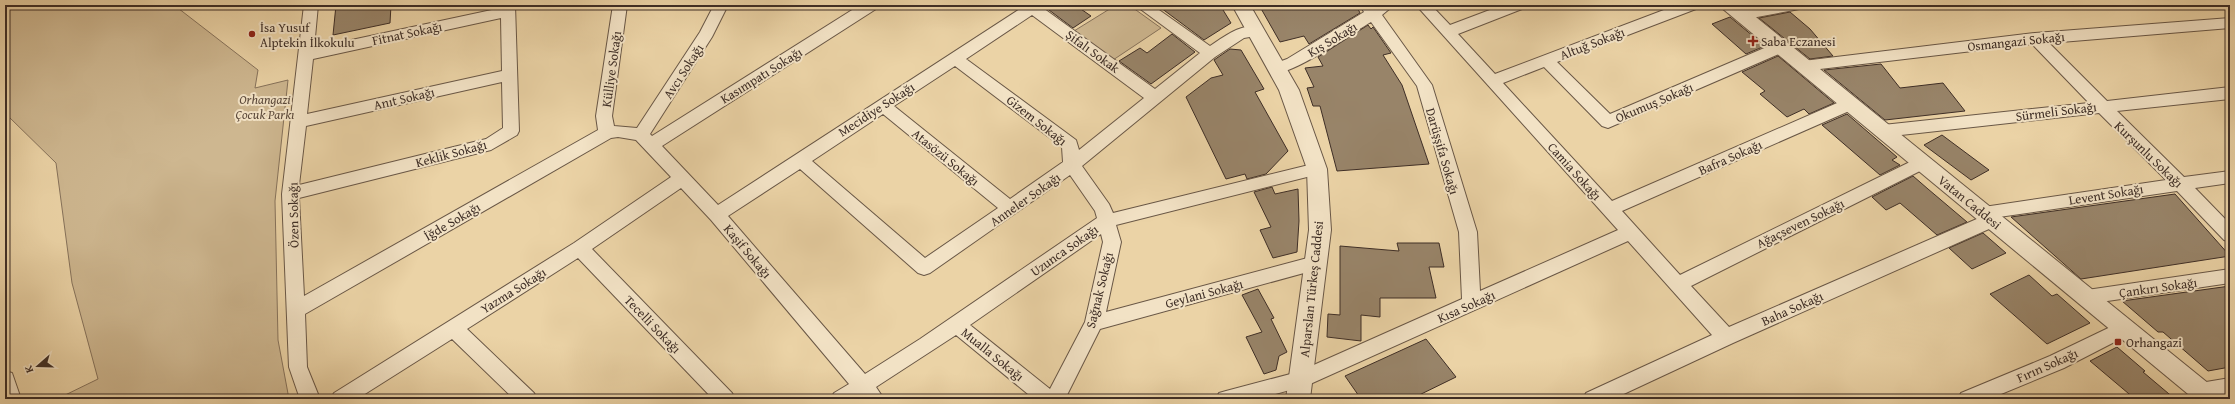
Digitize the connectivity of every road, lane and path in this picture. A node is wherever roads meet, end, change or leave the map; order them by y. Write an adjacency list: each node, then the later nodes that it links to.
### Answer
1 (311, 5): 22 (street, Özen Sokağı)
2 (620, 5): 36 (street, Külliye Sokağı)
3 (721, 5): 37 (street, Avcı Sokağı)
4 (871, 5): 37 (street, Kasımpatı Sokağı)
5 (1142, 5): 21 (street)
6 (1241, 5): 17 (street, Alparslan Türkeş Caddesi)
7 (1387, 5): 14 (street, Kış Sokağı)
8 (1423, 5): 18 (street, Camia Sokağı)
9 (1517, 5): 18 (street)
10 (1691, 5): 24 (street, Altuğ Sokağı)
11 (1790, 5): 15 (street)
12 (1033, 6): 23 (street, Mecidiye Sokağı); 30 (street, Şifalı Sokak)
13 (508, 8): 22 (street, Fitnat Sokağı); 27 (street, Keklik Sokağı)
14 (1370, 10): 26 (street, Kış Sokağı); 58 (street, Darüşşifa Sokağı)
15 (1735, 10): 20 (street, Vatan Caddesi)
16 (2230, 23): 19 (street, Osmangazi Sokağı)
17 (1256, 31): 21 (street, Anneler Sokağı); 26 (street, Alparslan Türkeş Caddesi)
18 (1448, 32): 28 (street, Camia Sokağı)
19 (2035, 38): 25 (street, Osmangazi Sokağı); 33 (street, Kurşunlu Sokağı)
20 (1781, 48): 24 (street, Okumuş Sokağı); 25 (street, Vatan Caddesi)
21 (1210, 53): 30 (street, Anneler Sokağı)
22 (306, 55): 34 (street, Özen Sokağı)
23 (955, 58): 32 (street, Mecidiye Sokağı); 40 (street, Gizem Sokağı)
24 (1546, 60): 28 (street, Altuğ Sokağı)
25 (1803, 66): 31 (street, Vatan Caddesi)
26 (1276, 69): 41 (street, Alparslan Türkeş Caddesi)
27 (509, 74): 34 (street, Anıt Sokağı); 45 (street, Keklik Sokağı)
28 (1493, 81): 47 (street, Camia Sokağı)
29 (2230, 93): 33 (street, Sürmeli Sokağı)
30 (1156, 98): 40 (street, Anneler Sokağı)
31 (1850, 104): 35 (street, Vatan Caddesi); 47 (street, Bafra Sokağı)
32 (882, 105): 38 (street, Mecidiye Sokağı); 46 (street, Atasözü Sokağı)
33 (2099, 106): 35 (street, Sürmeli Sokağı); 44 (street, Kurşunlu Sokağı)
34 (298, 122): 45 (street, Özen Sokağı)
35 (1883, 131): 39 (street, Vatan Caddesi)
36 (607, 134): 37 (street); 59 (street, İğde Sokağı)
37 (646, 140): 43 (street, Kaşif Sokağı)
38 (800, 160): 46 (street, Anneler Sokağı); 48 (street, Mecidiye Sokağı)
39 (1922, 163): 49 (street, Vatan Caddesi); 56 (street, Ağaçseven Sokağı)
40 (1072, 165): 46 (street, Anneler Sokağı); 50 (street, Gizem Sokağı)
41 (1317, 169): 50 (street, Uzunca Sokağı); 54 (street, Alparslan Türkeş Caddesi)
42 (2230, 176): 44 (street, Levent Sokağı)
43 (683, 178): 48 (street, Kaşif Sokağı); 53 (street, Yazma Sokağı)
44 (2180, 182): 49 (street, Levent Sokağı); 52 (street, Kurşunlu Sokağı)
45 (290, 194): 59 (street, Özen Sokağı)
46 (1011, 209)
47 (1610, 209): 51 (street, Camia Sokağı)
48 (717, 214): 66 (street, Kaşif Sokağı)
49 (1987, 216): 57 (street, Vatan Caddesi); 64 (street, Baha Sokağı)
50 (1106, 221): 60 (street, Sağnak Sokağı); 61 (street, Uzunca Sokağı)
51 (1631, 232): 56 (street, Camia Sokağı); 58 (street, Kısa Sokağı)
52 (2230, 235)
53 (580, 248): 62 (street, Yazma Sokağı); 74 (street, Tecelli Sokağı)
54 (1315, 263): 60 (street, Geylani Sokağı); 68 (street, Alparslan Türkeş Caddesi)
55 (2230, 276): 57 (street, Çankırı Sokağı)
56 (1678, 284): 64 (street, Camia Sokağı)
57 (2086, 297): 63 (street, Vatan Caddesi)
58 (1471, 303): 68 (street, Kısa Sokağı)
59 (297, 309): 71 (street, Özen Sokağı)
60 (1094, 323): 78 (street, Sağnak Sokağı)
61 (956, 324): 66 (street, Uzunca Sokağı); 77 (street, Mualla Sokağı)
62 (452, 327): 72 (street, Yazma Sokağı); 73 (street)
63 (2125, 328): 69 (street, Vatan Caddesi); 81 (street, Fırın Sokağı)
64 (1726, 337): 80 (street, Baha Sokağı)
65 (5, 379): 70 (street)
66 (863, 385): 75 (street, Uzunca Sokağı); 76 (street, Kaşif Sokağı)
67 (2230, 386): 69 (street)
68 (1300, 389): 79 (street, Kısa Sokağı)
69 (2206, 395)
70 (11, 399)
71 (310, 399)
72 (341, 399)
73 (527, 399)
74 (725, 399)
75 (841, 399)
76 (874, 399)
77 (1048, 399)
78 (1055, 399)
79 (1226, 399)
80 (1594, 399)
81 (1968, 399)

